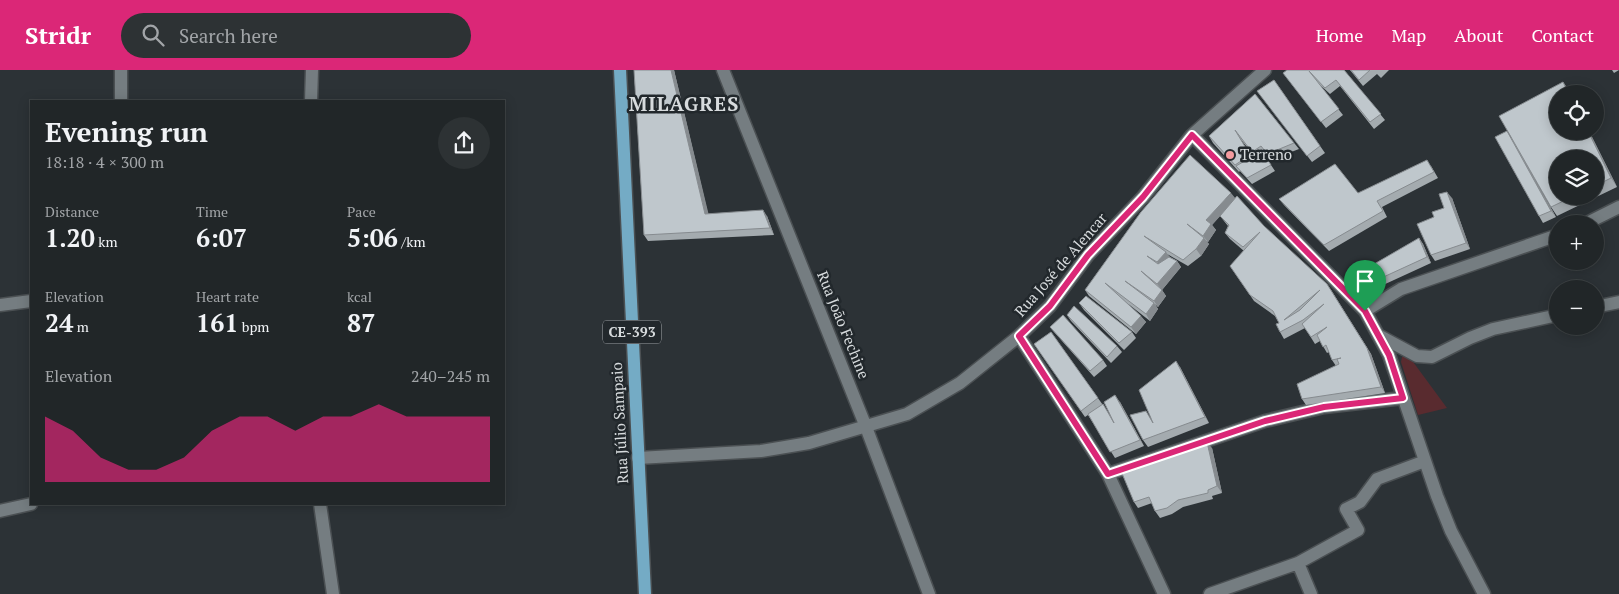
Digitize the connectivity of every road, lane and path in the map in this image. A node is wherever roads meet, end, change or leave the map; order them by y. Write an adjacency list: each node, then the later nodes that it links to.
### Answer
1 (121, 70): 6 (street)
2 (312, 70): 7 (street)
3 (620, 70): 22 (main road, Rua Júlio Sampaio / CE-393)
4 (723, 70): 21 (street, Rua João Fechine)
5 (1265, 70): 8 (street, Rua José de Alencar)
6 (121, 100)
7 (312, 100)
8 (1192, 135): 16 (street); 19 (street, Rua José de Alencar)
9 (1619, 207): 10 (street)
10 (1603, 215)
11 (1549, 238): 16 (street)
12 (30, 302): 14 (street)
13 (1619, 302): 15 (street)
14 (0, 305)
15 (1604, 306)
16 (1365, 311): 18 (street)
17 (1549, 317): 18 (street)
18 (1378, 335): 20 (street)
19 (1019, 336): 21 (street, Rua José de Alencar); 24 (street)
20 (1403, 398): 23 (street); 24 (street)
21 (866, 427): 22 (street, Rua José de Alencar); 31 (street, Rua João Fechine)
22 (638, 458): 30 (main road, Rua Júlio Sampaio / CE-393)
23 (1425, 461): 28 (street); 35 (street)
24 (1108, 474): 32 (street)
25 (30, 504): 27 (street)
26 (320, 505): 29 (street)
27 (0, 511)
28 (1298, 563): 33 (street); 34 (street)
29 (333, 590)
30 (645, 594)
31 (928, 594)
32 (1164, 594)
33 (1210, 594)
34 (1310, 594)
35 (1484, 594)

